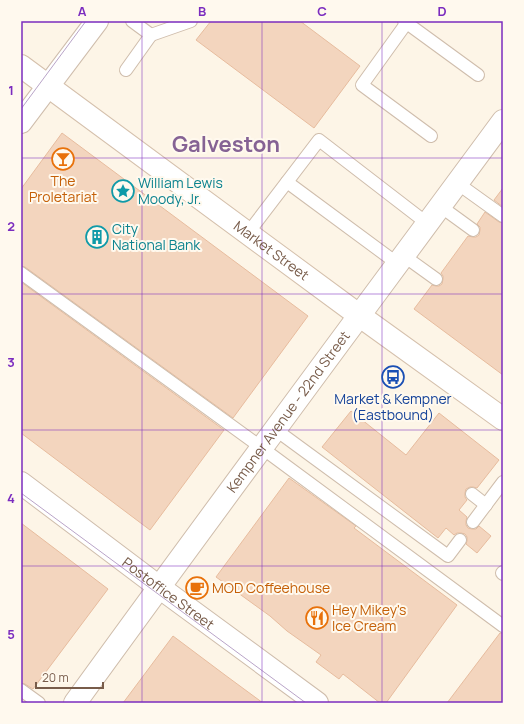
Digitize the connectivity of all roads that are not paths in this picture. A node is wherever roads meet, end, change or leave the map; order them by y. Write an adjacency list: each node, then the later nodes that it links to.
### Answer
1 (97, 21): 9 (street)
2 (132, 21): 5 (lane)
3 (192, 21): 5 (lane)
4 (406, 22): 8 (lane); 12 (lane)
5 (151, 35): 7 (lane)
6 (21, 66): 9 (street, Market Street)
7 (126, 70)
8 (478, 75)
9 (47, 86): 11 (street); 19 (street, Market Street)
10 (503, 121): 14 (street, Kempner Avenue - 22nd Street)
11 (21, 122)
12 (431, 136)
13 (287, 182): 17 (lane); 19 (lane); 20 (lane)
14 (457, 183): 15 (street, Kempner Avenue - 22nd Street); 16 (lane)
15 (440, 206): 17 (street, Kempner Avenue - 22nd Street); 18 (lane)
16 (503, 216)
17 (428, 224): 20 (street, Kempner Avenue - 22nd Street)
18 (473, 230)
19 (248, 233): 23 (street, Market Street)
20 (401, 260): 22 (lane); 23 (street, Kempner Avenue - 22nd Street)
21 (21, 273): 26 (lane)
22 (436, 279)
23 (360, 316): 24 (street, Market Street); 25 (street, Kempner Avenue - 22nd Street)
24 (501, 413)
25 (276, 430): 26 (street, Kempner Avenue - 22nd Street); 32 (lane)
26 (262, 448): 33 (street, Kempner Avenue - 22nd Street); 34 (lane)
27 (503, 482): 30 (lane)
28 (21, 483): 33 (street, Postoffice Street)
29 (472, 494): 30 (lane)
30 (486, 505): 31 (lane)
31 (473, 522)
32 (460, 540)
33 (159, 587): 37 (street, Kempner Avenue - 22nd Street); 38 (street, Postoffice Street)
34 (503, 626)
35 (21, 690): 36 (lane)
36 (39, 703)
37 (75, 703)
38 (317, 703)

